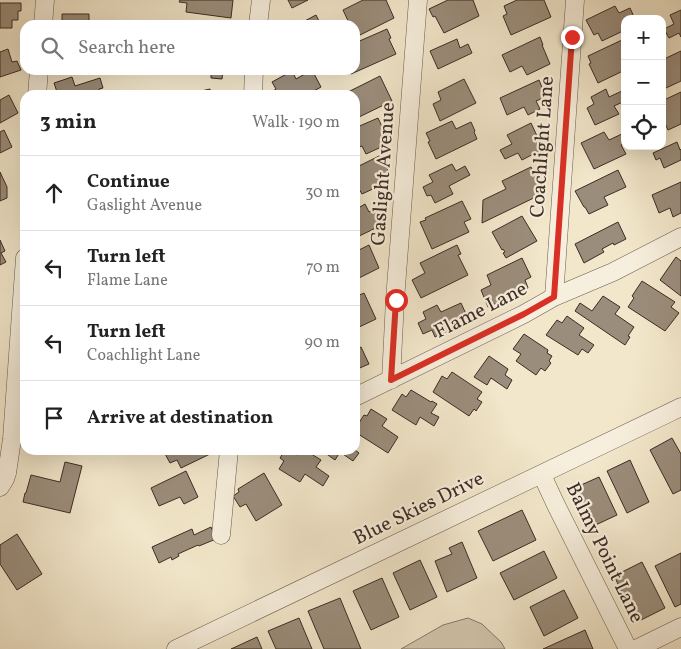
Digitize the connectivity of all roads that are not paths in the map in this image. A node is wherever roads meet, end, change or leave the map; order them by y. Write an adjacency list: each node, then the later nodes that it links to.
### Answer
1 (45, 0): 5 (street)
2 (261, 0): 6 (street)
3 (418, 0): 14 (street, Gaslight Avenue)
4 (575, 0): 12 (street, Coachlight Lane)
5 (43, 20)
6 (259, 20)
7 (39, 75): 9 (street)
8 (254, 75): 10 (street)
9 (37, 90)
10 (253, 90)
11 (681, 237): 12 (street, Flame Lane)
12 (554, 297): 14 (street, Flame Lane)
13 (20, 328): 19 (street)
14 (391, 380): 15 (street, Flame Lane)
15 (360, 395)
16 (681, 407): 18 (street, Blue Skies Drive)
17 (229, 455): 20 (street)
18 (542, 475): 22 (street, Blue Skies Drive); 23 (street, Balmy Point Lane)
19 (0, 486)
20 (221, 535)
21 (681, 627): 24 (street)
22 (176, 649)
23 (628, 649)
24 (636, 649)

